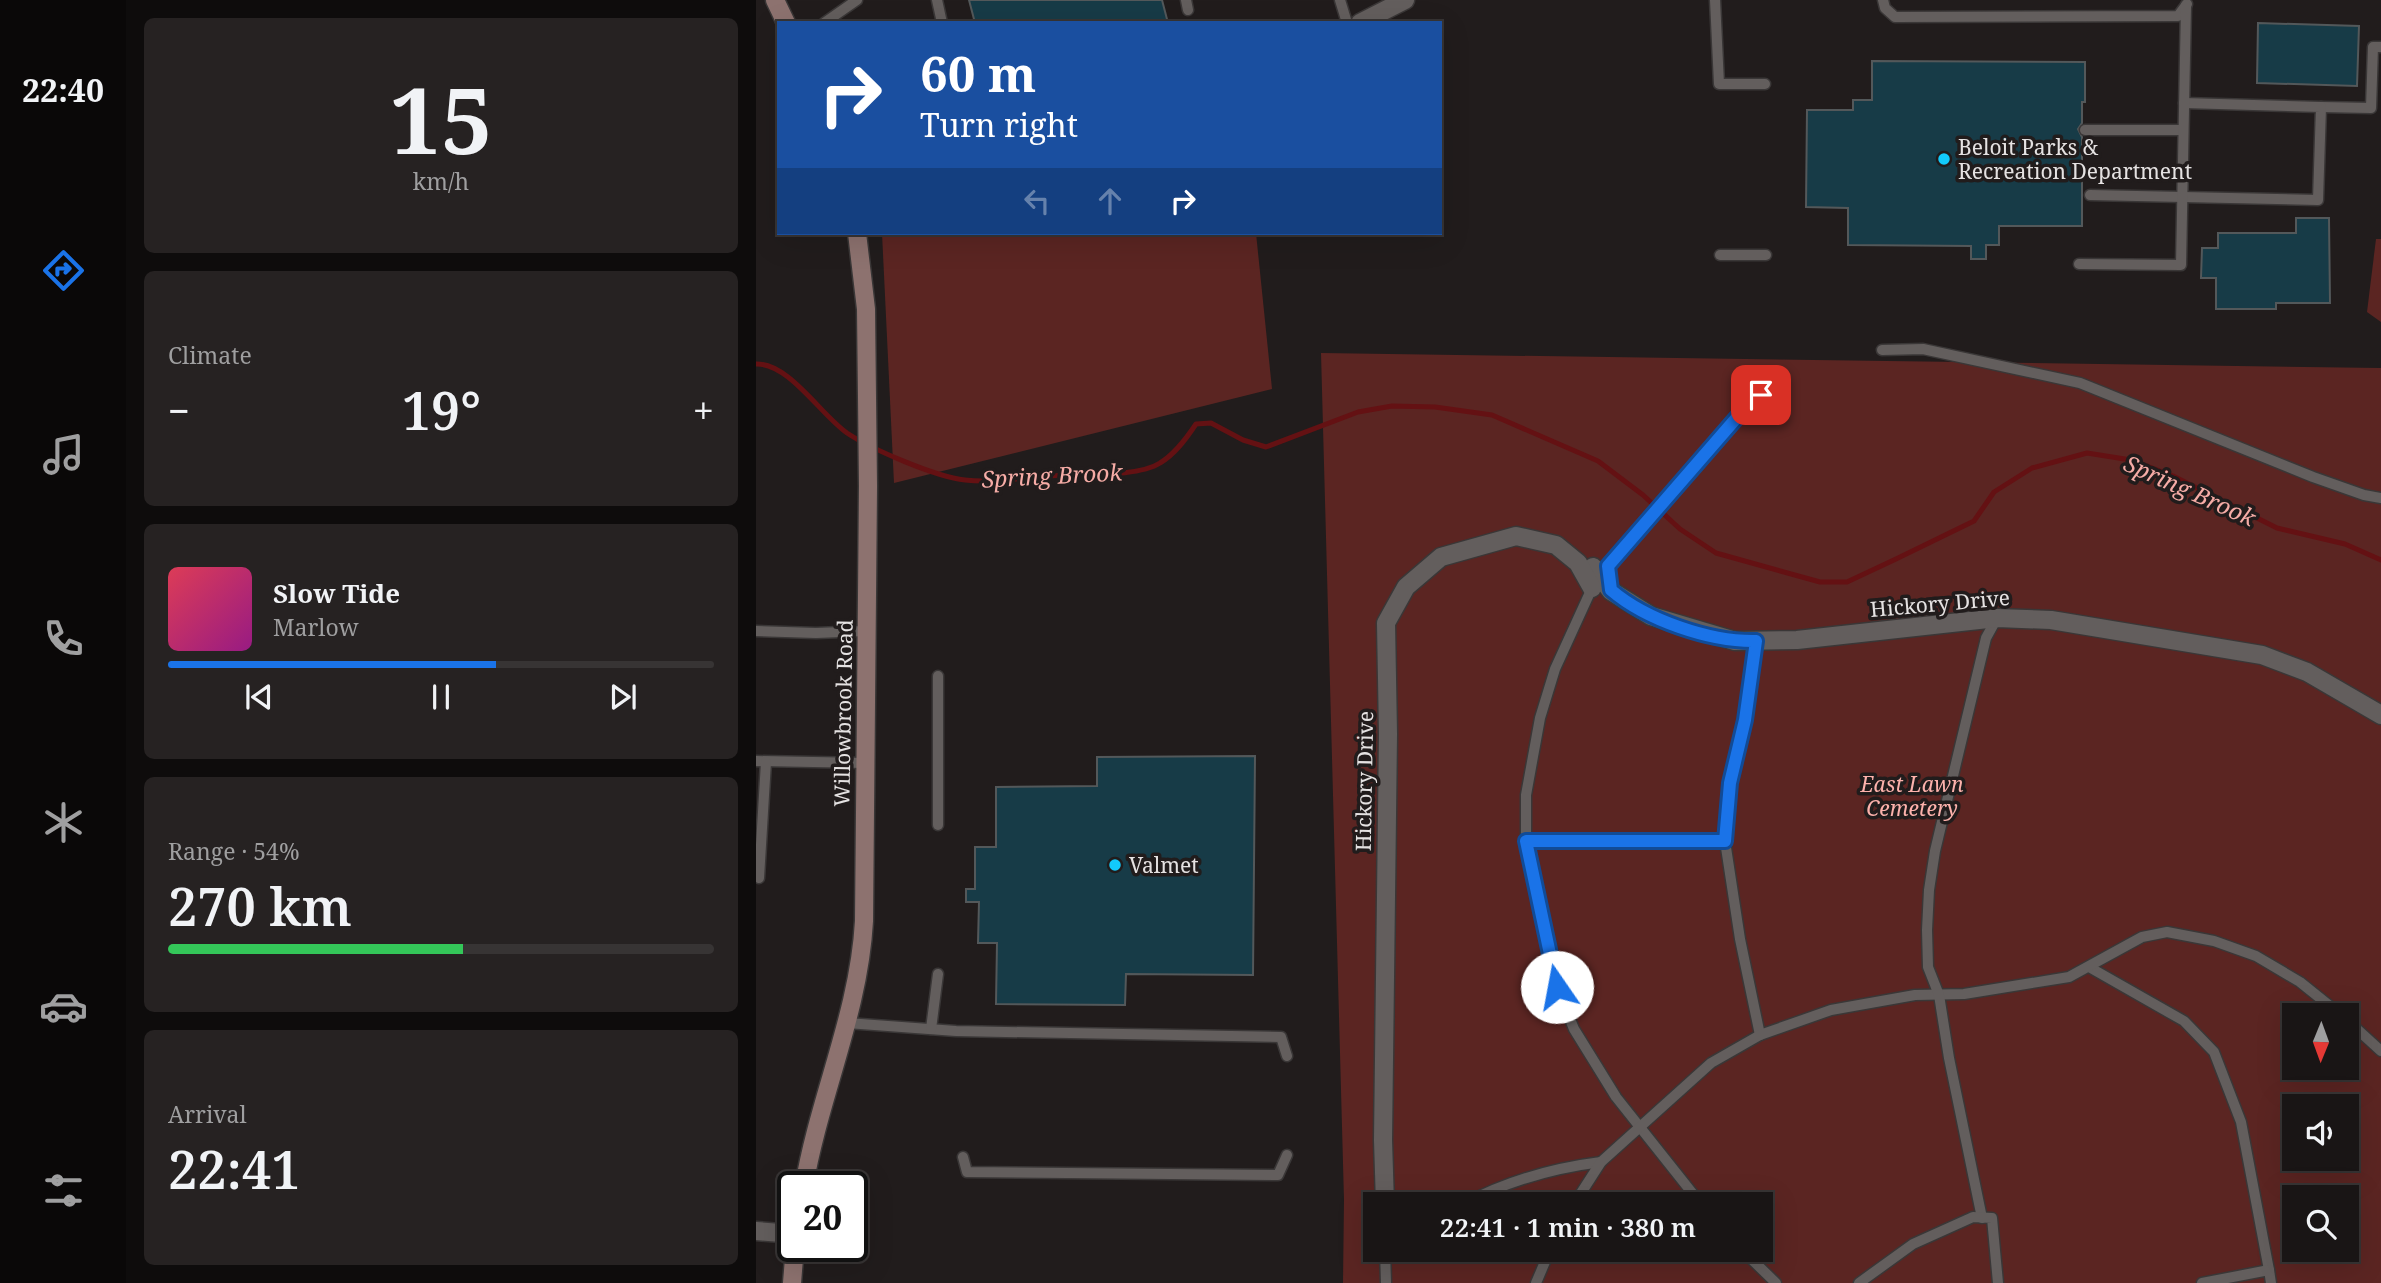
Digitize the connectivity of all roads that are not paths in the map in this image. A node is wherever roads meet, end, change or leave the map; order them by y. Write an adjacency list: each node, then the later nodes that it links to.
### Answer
1 (775, 0): 9 (street)
2 (857, 0): 10 (lane)
3 (937, 0): 11 (lane)
4 (1340, 0): 12 (lane)
5 (1405, 0): 13 (street)
6 (1715, 0): 15 (lane)
7 (1883, 0): 8 (lane)
8 (2187, 3): 16 (lane)
9 (785, 21)
10 (827, 21)
11 (942, 21)
12 (1346, 21)
13 (1364, 21)
14 (2381, 47): 17 (lane)
15 (1765, 83)
16 (2184, 103): 17 (lane); 19 (lane)
17 (2321, 107): 21 (lane)
18 (2085, 130): 19 (lane)
19 (2183, 131): 21 (lane)
20 (2090, 195): 21 (lane)
21 (2182, 198): 25 (lane)
22 (858, 235): 34 (street, Willowbrook Road)
23 (1720, 255): 24 (lane)
24 (1766, 255)
25 (2079, 264)
26 (1882, 350): 28 (lane)
27 (1776, 382): 31 (lane)
28 (2381, 498)
29 (1592, 568): 31 (street, Hickory Drive)
30 (1592, 588): 41 (lane); 59 (street, Hickory Drive)
31 (1611, 590): 35 (street, Hickory Drive)
32 (1997, 618): 35 (street, Hickory Drive); 37 (street, Hickory Drive); 46 (lane)
33 (756, 631): 34 (lane)
34 (866, 631): 39 (street, Willowbrook Road)
35 (1756, 641): 42 (lane)
36 (938, 676): 40 (lane)
37 (2381, 715)
38 (761, 762): 39 (lane); 43 (lane)
39 (865, 763): 48 (street, Willowbrook Road)
40 (938, 825)
41 (1526, 841): 42 (lane); 54 (lane)
42 (1725, 841): 51 (lane)
43 (759, 878)
44 (2089, 967): 46 (lane); 47 (lane); 70 (lane)
45 (938, 974): 49 (lane)
46 (1939, 995): 51 (lane); 63 (lane)
47 (2326, 1003)
48 (847, 1023): 49 (lane); 58 (street, Willowbrook Road)
49 (931, 1029): 53 (lane)
50 (2359, 1031): 52 (lane)
51 (1760, 1035): 54 (lane)
52 (2381, 1051)
53 (1287, 1056)
54 (1639, 1127): 57 (lane); 62 (lane)
55 (1287, 1155): 56 (lane)
56 (963, 1157)
57 (1601, 1162): 60 (lane); 61 (lane)
58 (808, 1171)
59 (1385, 1192)
60 (1486, 1192)
61 (1582, 1192)
62 (1691, 1192)
63 (1982, 1218): 75 (lane); 76 (lane)
64 (756, 1231): 65 (street)
65 (777, 1233)
66 (794, 1262): 71 (street)
67 (1385, 1262): 72 (lane)
68 (1545, 1262): 73 (lane)
69 (1754, 1262): 74 (lane)
70 (2269, 1270): 77 (lane); 78 (lane)
71 (792, 1283)
72 (1386, 1283)
73 (1536, 1283)
74 (1776, 1283)
75 (1859, 1283)
76 (1998, 1283)
77 (2202, 1283)
78 (2271, 1283)

